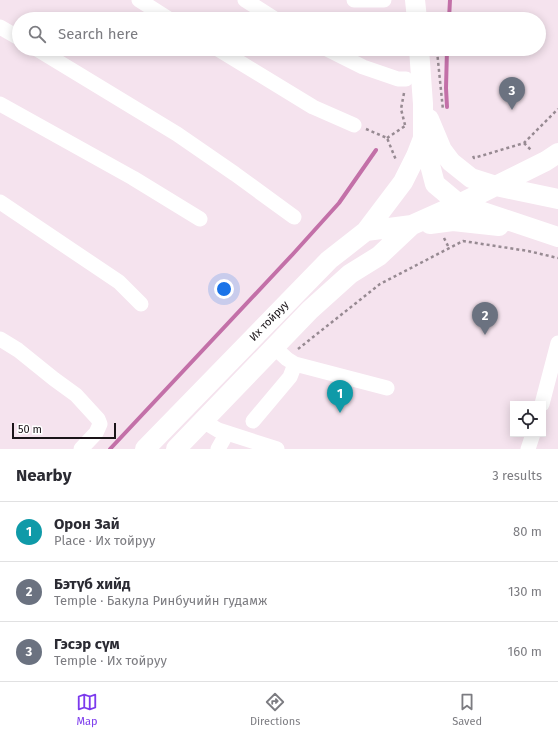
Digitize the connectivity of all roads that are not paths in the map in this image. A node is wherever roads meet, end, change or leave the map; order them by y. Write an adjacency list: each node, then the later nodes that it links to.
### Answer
1 (139, 0): 6 (street)
2 (245, 0): 7 (street)
3 (354, 0): 4 (street)
4 (384, 0)
5 (415, 0): 8 (main road)
6 (158, 12)
7 (264, 12)
8 (416, 12)
9 (0, 27): 10 (street)
10 (12, 34)
11 (48, 56): 25 (street)
12 (229, 56): 18 (street)
13 (341, 56): 15 (street)
14 (420, 56): 17 (main road)
15 (406, 79)
16 (0, 104): 26 (street)
17 (423, 104): 19 (main road); 21 (main road)
18 (354, 125)
19 (423, 138): 24 (main road); 29 (main road)
20 (558, 153): 21 (main road)
21 (496, 186): 22 (main road); 24 (main road, Их тойруу)
22 (558, 199)
23 (0, 202): 31 (street)
24 (459, 204): 27 (main road, Их тойруу); 28 (main road)
25 (294, 217)
26 (200, 219)
27 (412, 225): 28 (main road); 29 (main road, Их тойруу); 34 (main road, Их тойруу)
28 (536, 229): 30 (main road)
29 (366, 230): 42 (main road, Их тойруу)
30 (558, 236)
31 (141, 304)
32 (0, 339): 41 (street)
33 (558, 343): 36 (street)
34 (285, 357): 35 (street); 37 (main road, Их тойруу); 38 (street)
35 (387, 388)
36 (548, 400)
37 (203, 421): 39 (street); 43 (main road, Их тойруу)
38 (253, 421)
39 (227, 433): 44 (street); 45 (street)
40 (532, 437): 46 (street)
41 (81, 449)
42 (145, 449)
43 (176, 449)
44 (218, 449)
45 (277, 449)
46 (528, 449)

